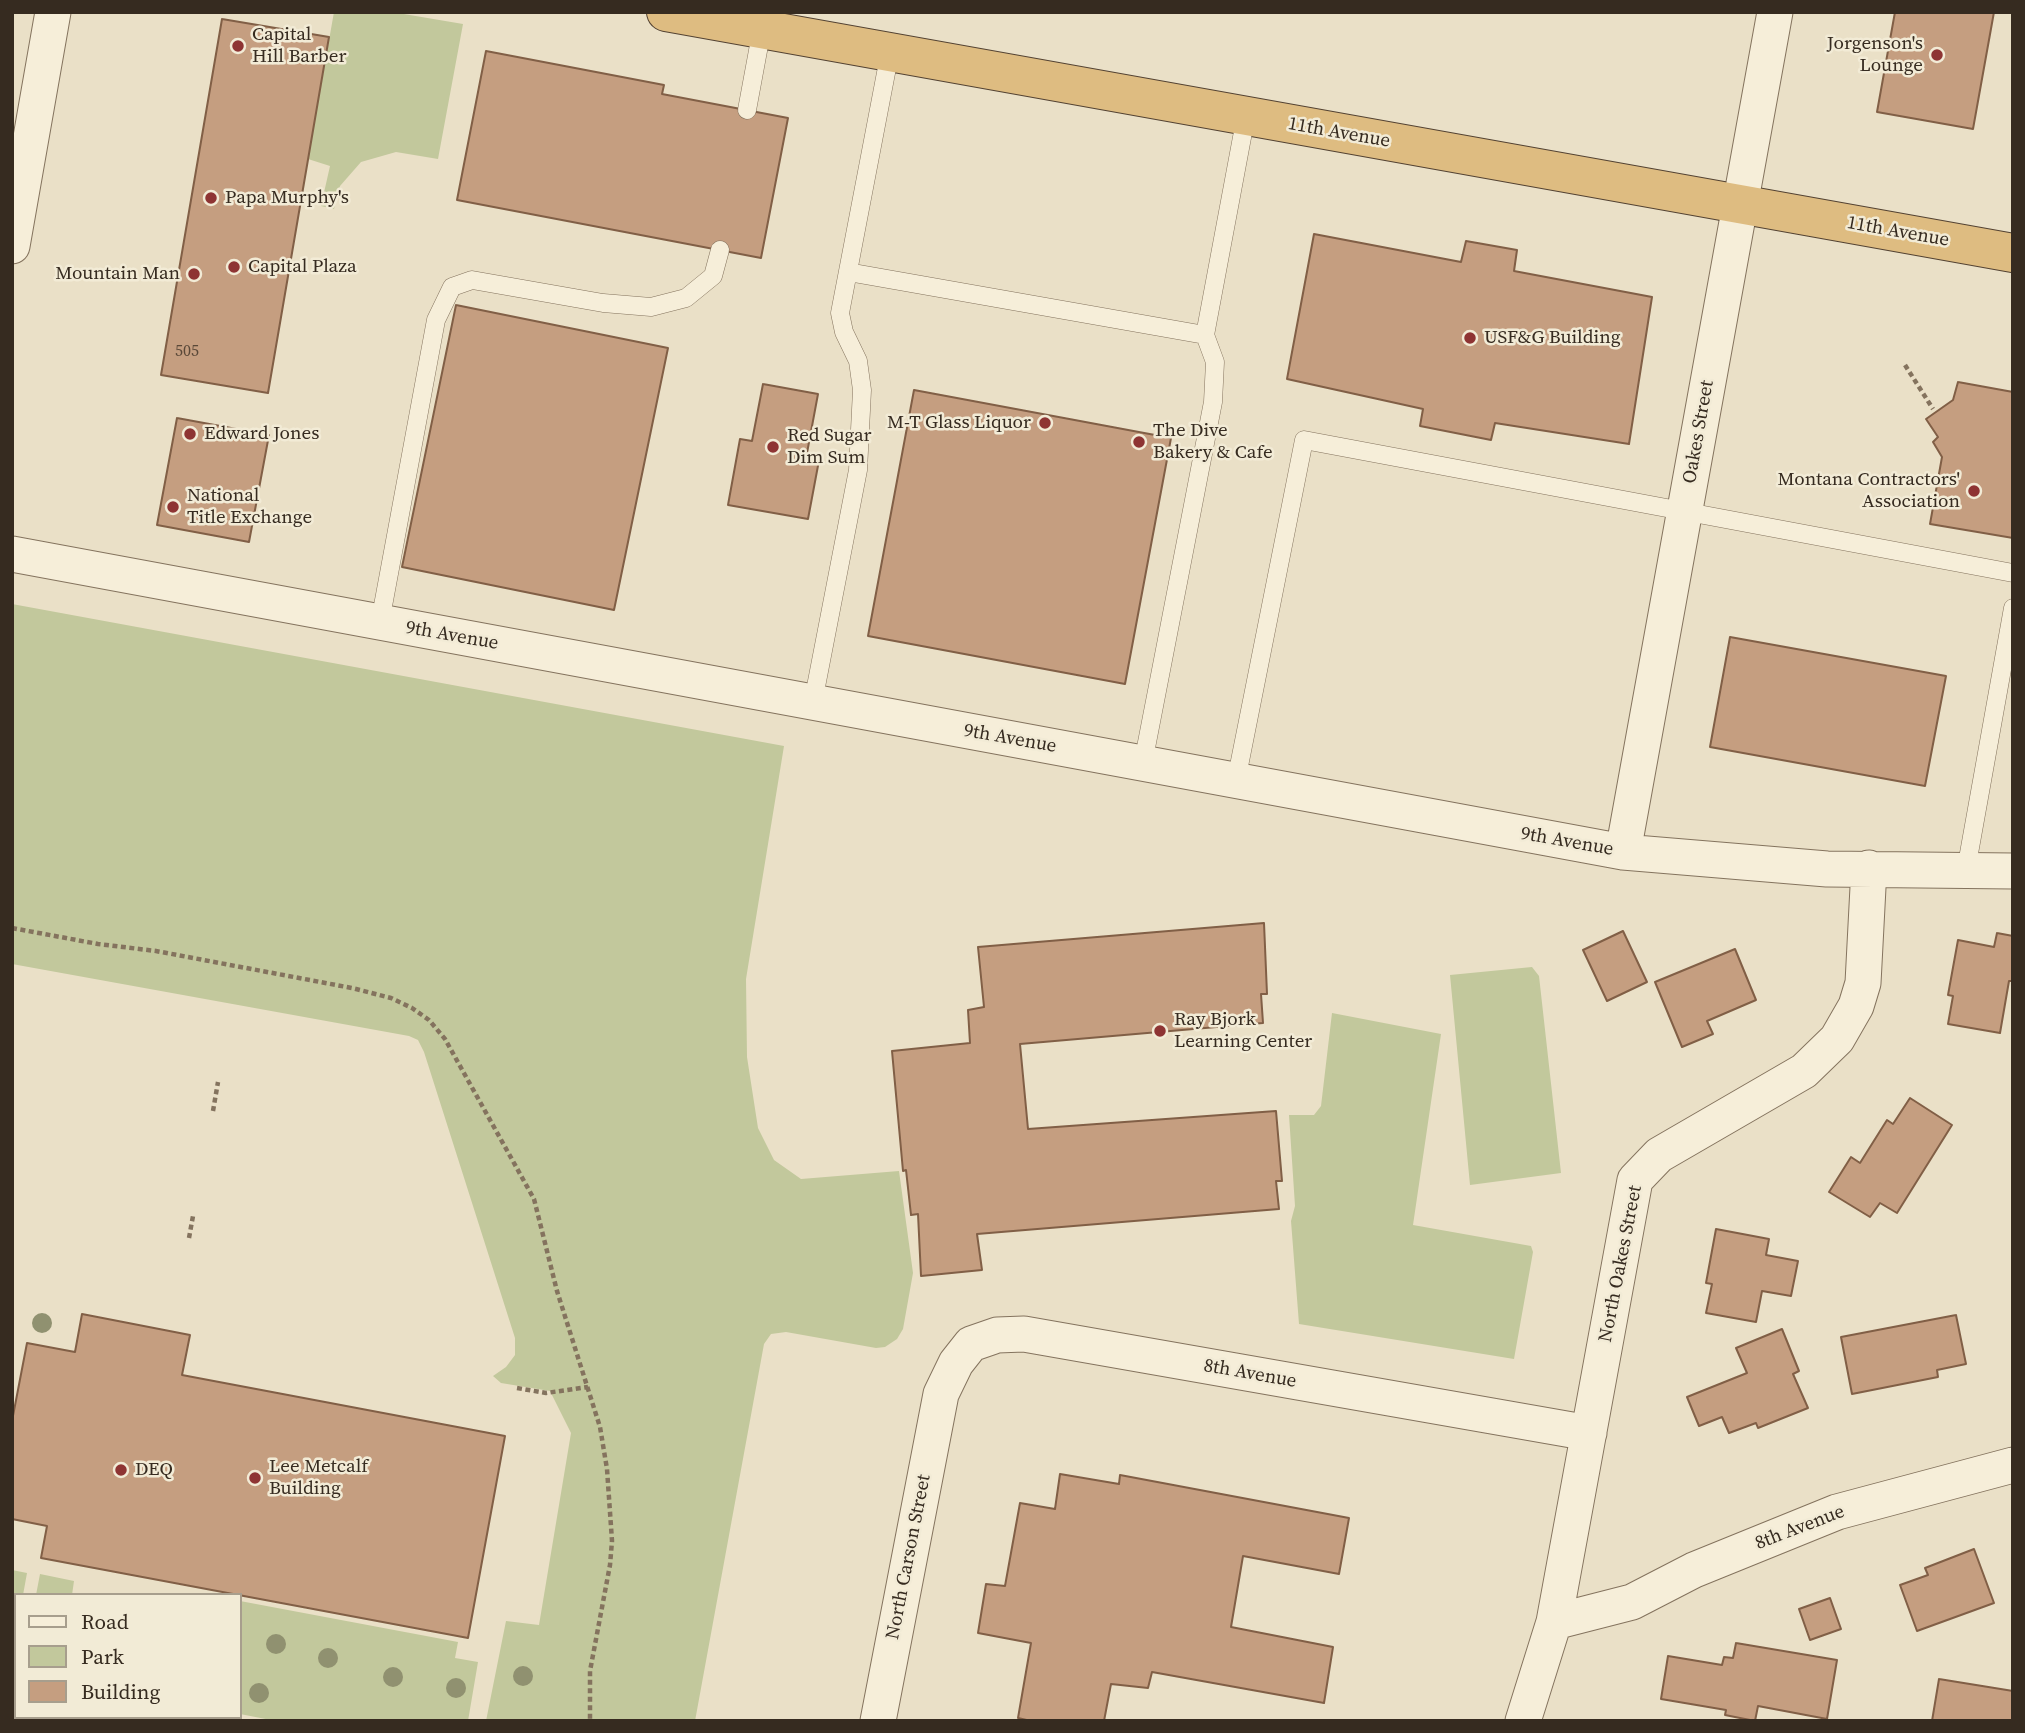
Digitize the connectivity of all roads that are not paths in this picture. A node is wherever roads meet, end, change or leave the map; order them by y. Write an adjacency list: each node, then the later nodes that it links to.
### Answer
1 (53, 12): 9 (street)
2 (666, 12): 4 (highway, 11th Avenue)
3 (1776, 12): 8 (street, Oakes Street)
4 (762, 29): 5 (highway, 11th Avenue); 6 (lane)
5 (890, 52): 7 (highway, 11th Avenue); 12 (lane)
6 (747, 110)
7 (1246, 116): 8 (highway, 11th Avenue); 13 (lane)
8 (1740, 204): 11 (highway, 11th Avenue); 14 (street, Oakes Street)
9 (14, 232)
10 (720, 250): 18 (lane)
11 (2013, 253)
12 (848, 272): 13 (lane); 19 (lane)
13 (1205, 335): 20 (lane)
14 (1684, 512): 16 (lane); 21 (lane); 22 (street, Oakes Street)
15 (12, 554): 18 (street, 9th Avenue)
16 (2013, 573)
17 (2013, 608): 24 (lane)
18 (380, 622): 19 (street, 9th Avenue)
19 (813, 702): 20 (street, 9th Avenue)
20 (1143, 763): 21 (street, 9th Avenue)
21 (1236, 781): 22 (street, 9th Avenue)
22 (1623, 852): 23 (street, 9th Avenue)
23 (1870, 868): 24 (street, 9th Avenue); 27 (street, North Oakes Street)
24 (1966, 870): 25 (street, 9th Avenue)
25 (2013, 871)
26 (941, 1394): 27 (street, 8th Avenue); 30 (street, North Carson Street)
27 (1589, 1433): 29 (street, North Oakes Street)
28 (2013, 1465): 29 (street, 8th Avenue)
29 (1554, 1622): 31 (street, North Oakes Street)
30 (878, 1721)
31 (1524, 1721)

